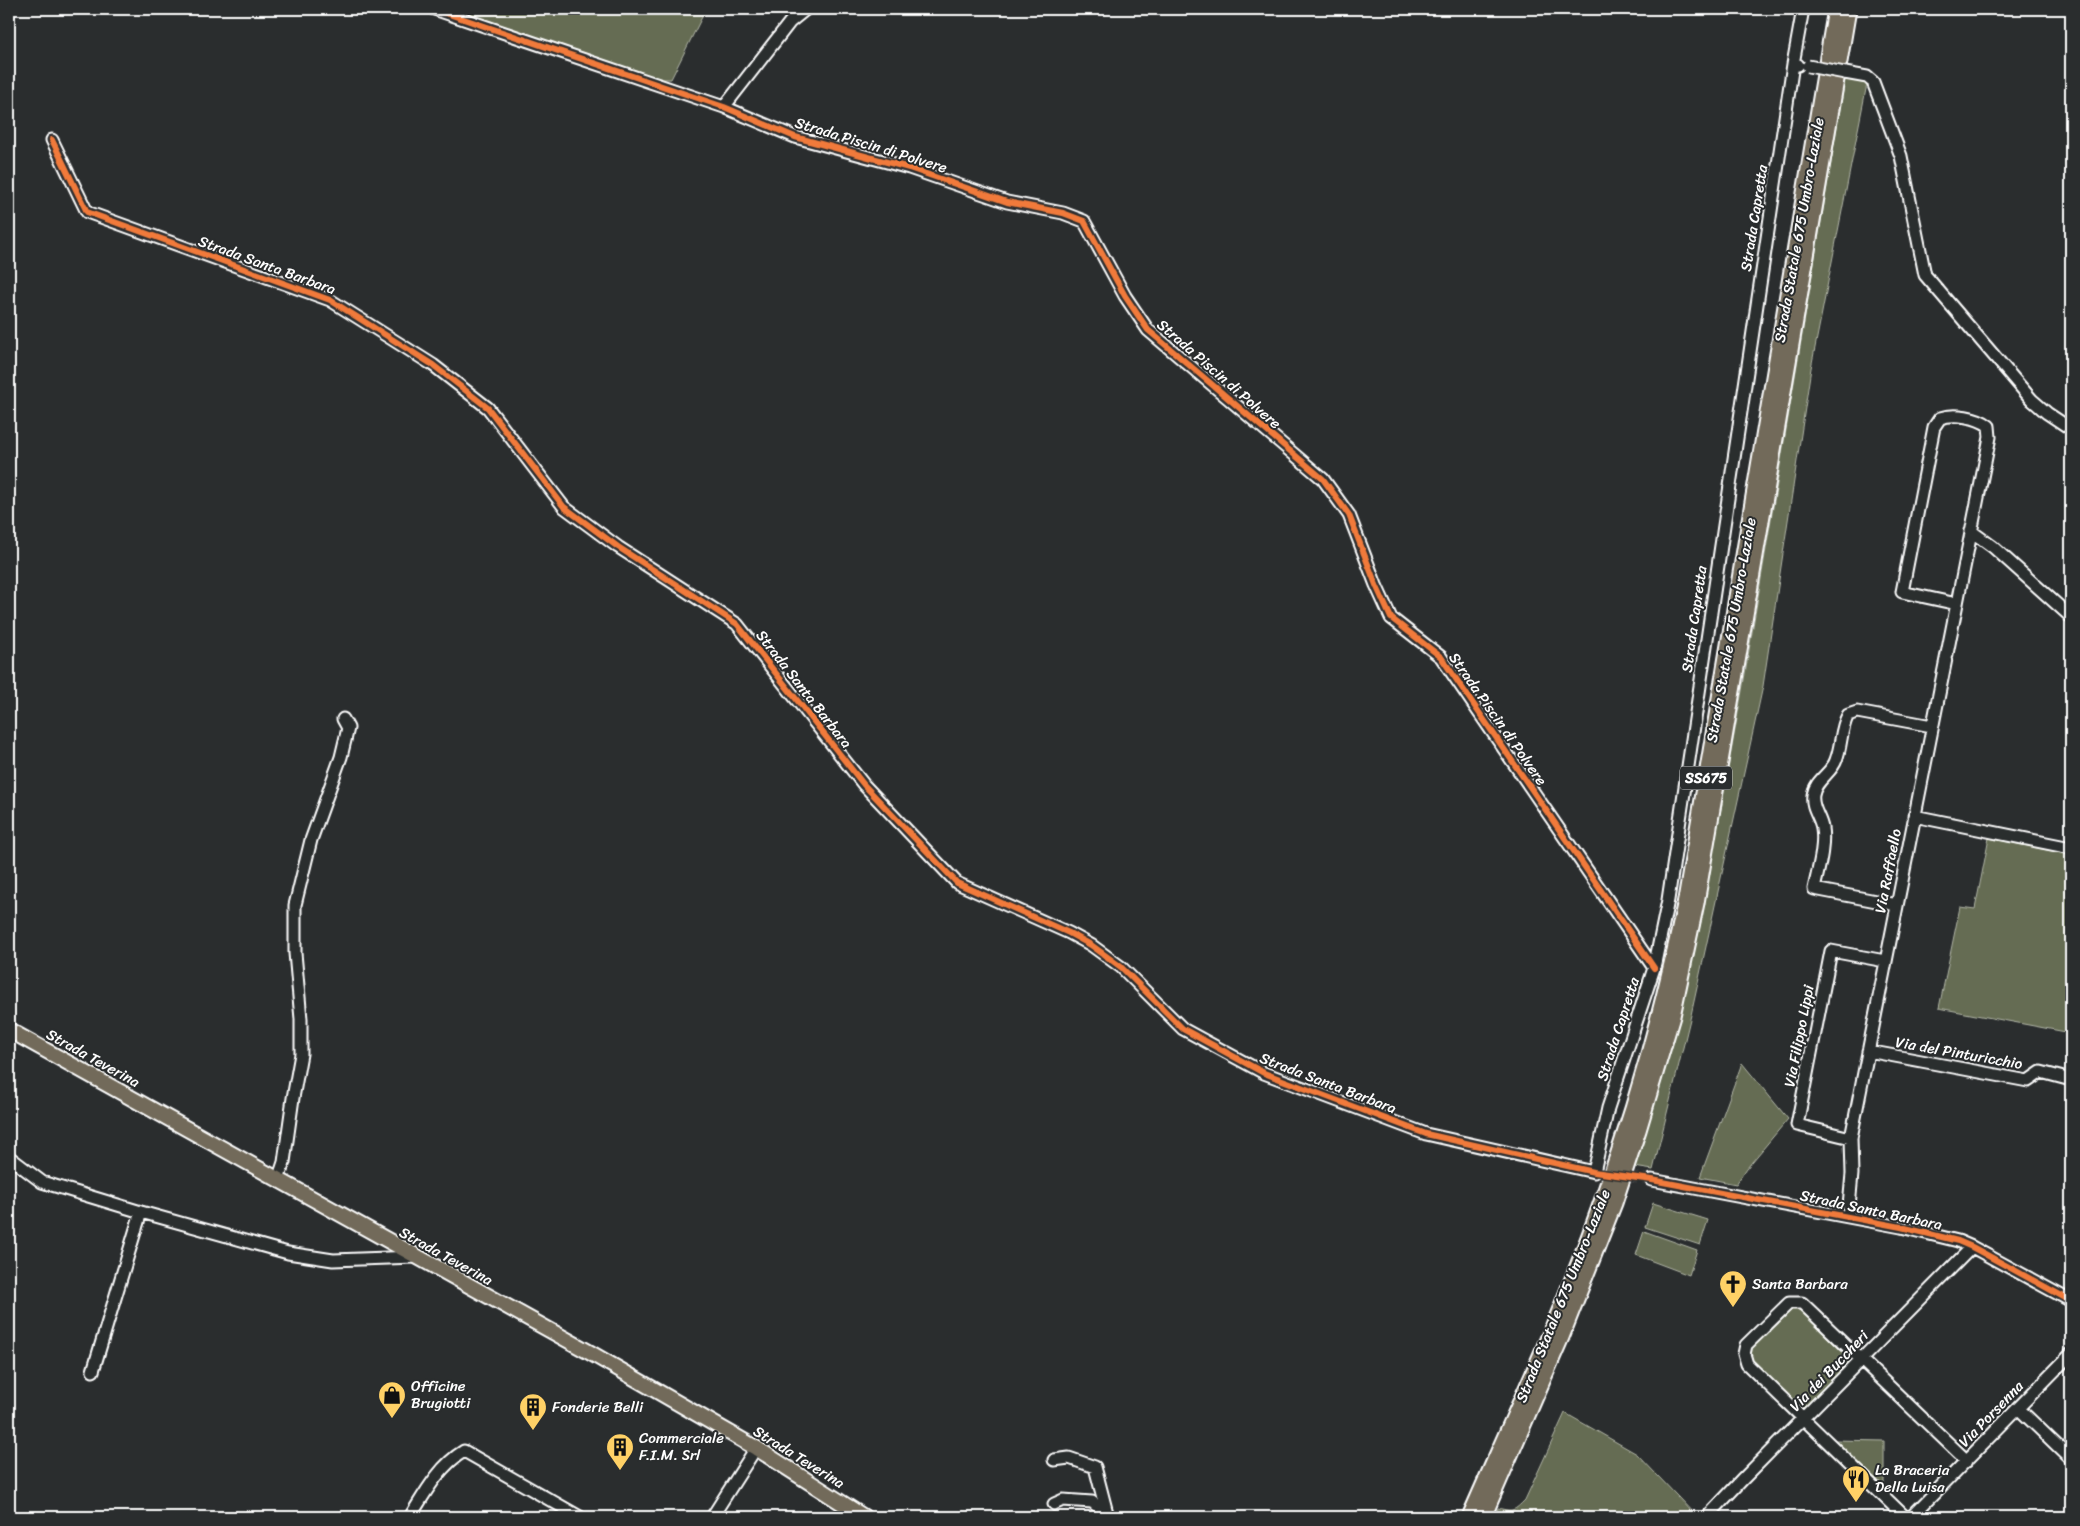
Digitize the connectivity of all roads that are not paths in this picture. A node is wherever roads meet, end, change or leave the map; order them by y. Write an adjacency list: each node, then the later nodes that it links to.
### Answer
1 (434, 9): 7 (street, Strada Piscin di Polvere)
2 (806, 9): 7 (street)
3 (1802, 9): 6 (street, Strada Capretta)
4 (1836, 9): 48 (highway, Strada Statale 675 Umbro-Laziale / SS675)
5 (1848, 9): 49 (highway, Strada Statale 675 Umbro-Laziale / SS675)
6 (1793, 64): 9 (street, bridge); 19 (street, Strada Capretta)
7 (724, 107): 19 (street, Strada Piscin di Polvere)
8 (52, 140): 25 (street, Strada Santa Barbara)
9 (2071, 429)
10 (1970, 532): 11 (street, Via Raffaello); 11 (street, Via Raffaello); 12 (street)
11 (1957, 604): 14 (street, Via Raffaello)
12 (2071, 617)
13 (342, 719): 26 (street)
14 (1932, 726): 15 (street, Via Raffaello); 17 (street)
15 (1914, 816): 16 (street); 17 (street, Via Raffaello)
16 (2071, 848)
17 (1897, 905): 18 (street, Via Raffaello)
18 (1885, 961): 21 (street, Via Raffaello); 23 (street, Via Filippo Lippi)
19 (1654, 968): 25 (street, Strada Capretta)
20 (9, 1030): 26 (main road, Strada Teverina)
21 (1868, 1051): 22 (street, Via del Pinturicchio); 23 (street, Via Raffaello)
22 (2071, 1080)
23 (1851, 1138): 29 (street, Via Raffaello)
24 (9, 1157): 28 (street)
25 (1594, 1172)
26 (278, 1180): 31 (main road, Strada Teverina)
27 (1652, 1180): 29 (street, Strada Santa Barbara)
28 (141, 1212): 31 (street); 35 (street)
29 (1848, 1217): 30 (street, Strada Santa Barbara)
30 (1972, 1247): 32 (street, Strada Santa Barbara); 34 (street, Via dei Buccheri)
31 (415, 1257): 38 (main road, Strada Teverina)
32 (2071, 1301)
33 (2071, 1354): 36 (street, Via Porsenna)
34 (1862, 1359): 37 (street, Via dei Buccheri); 37 (street); 41 (street)
35 (93, 1371)
36 (2018, 1408): 39 (street); 41 (street, Via Porsenna)
37 (1803, 1419): 50 (street, Via dei Buccheri); 51 (street)
38 (756, 1448): 46 (street); 47 (main road, Strada Teverina)
39 (2071, 1459)
40 (1054, 1460): 43 (street)
41 (1967, 1461): 52 (street, Via Porsenna)
42 (1054, 1504): 43 (street)
43 (1108, 1516)
44 (410, 1517): 45 (street)
45 (580, 1517)
46 (712, 1517)
47 (864, 1517)
48 (1470, 1517)
49 (1483, 1517)
50 (1707, 1517)
51 (1905, 1517)
52 (1911, 1517)

